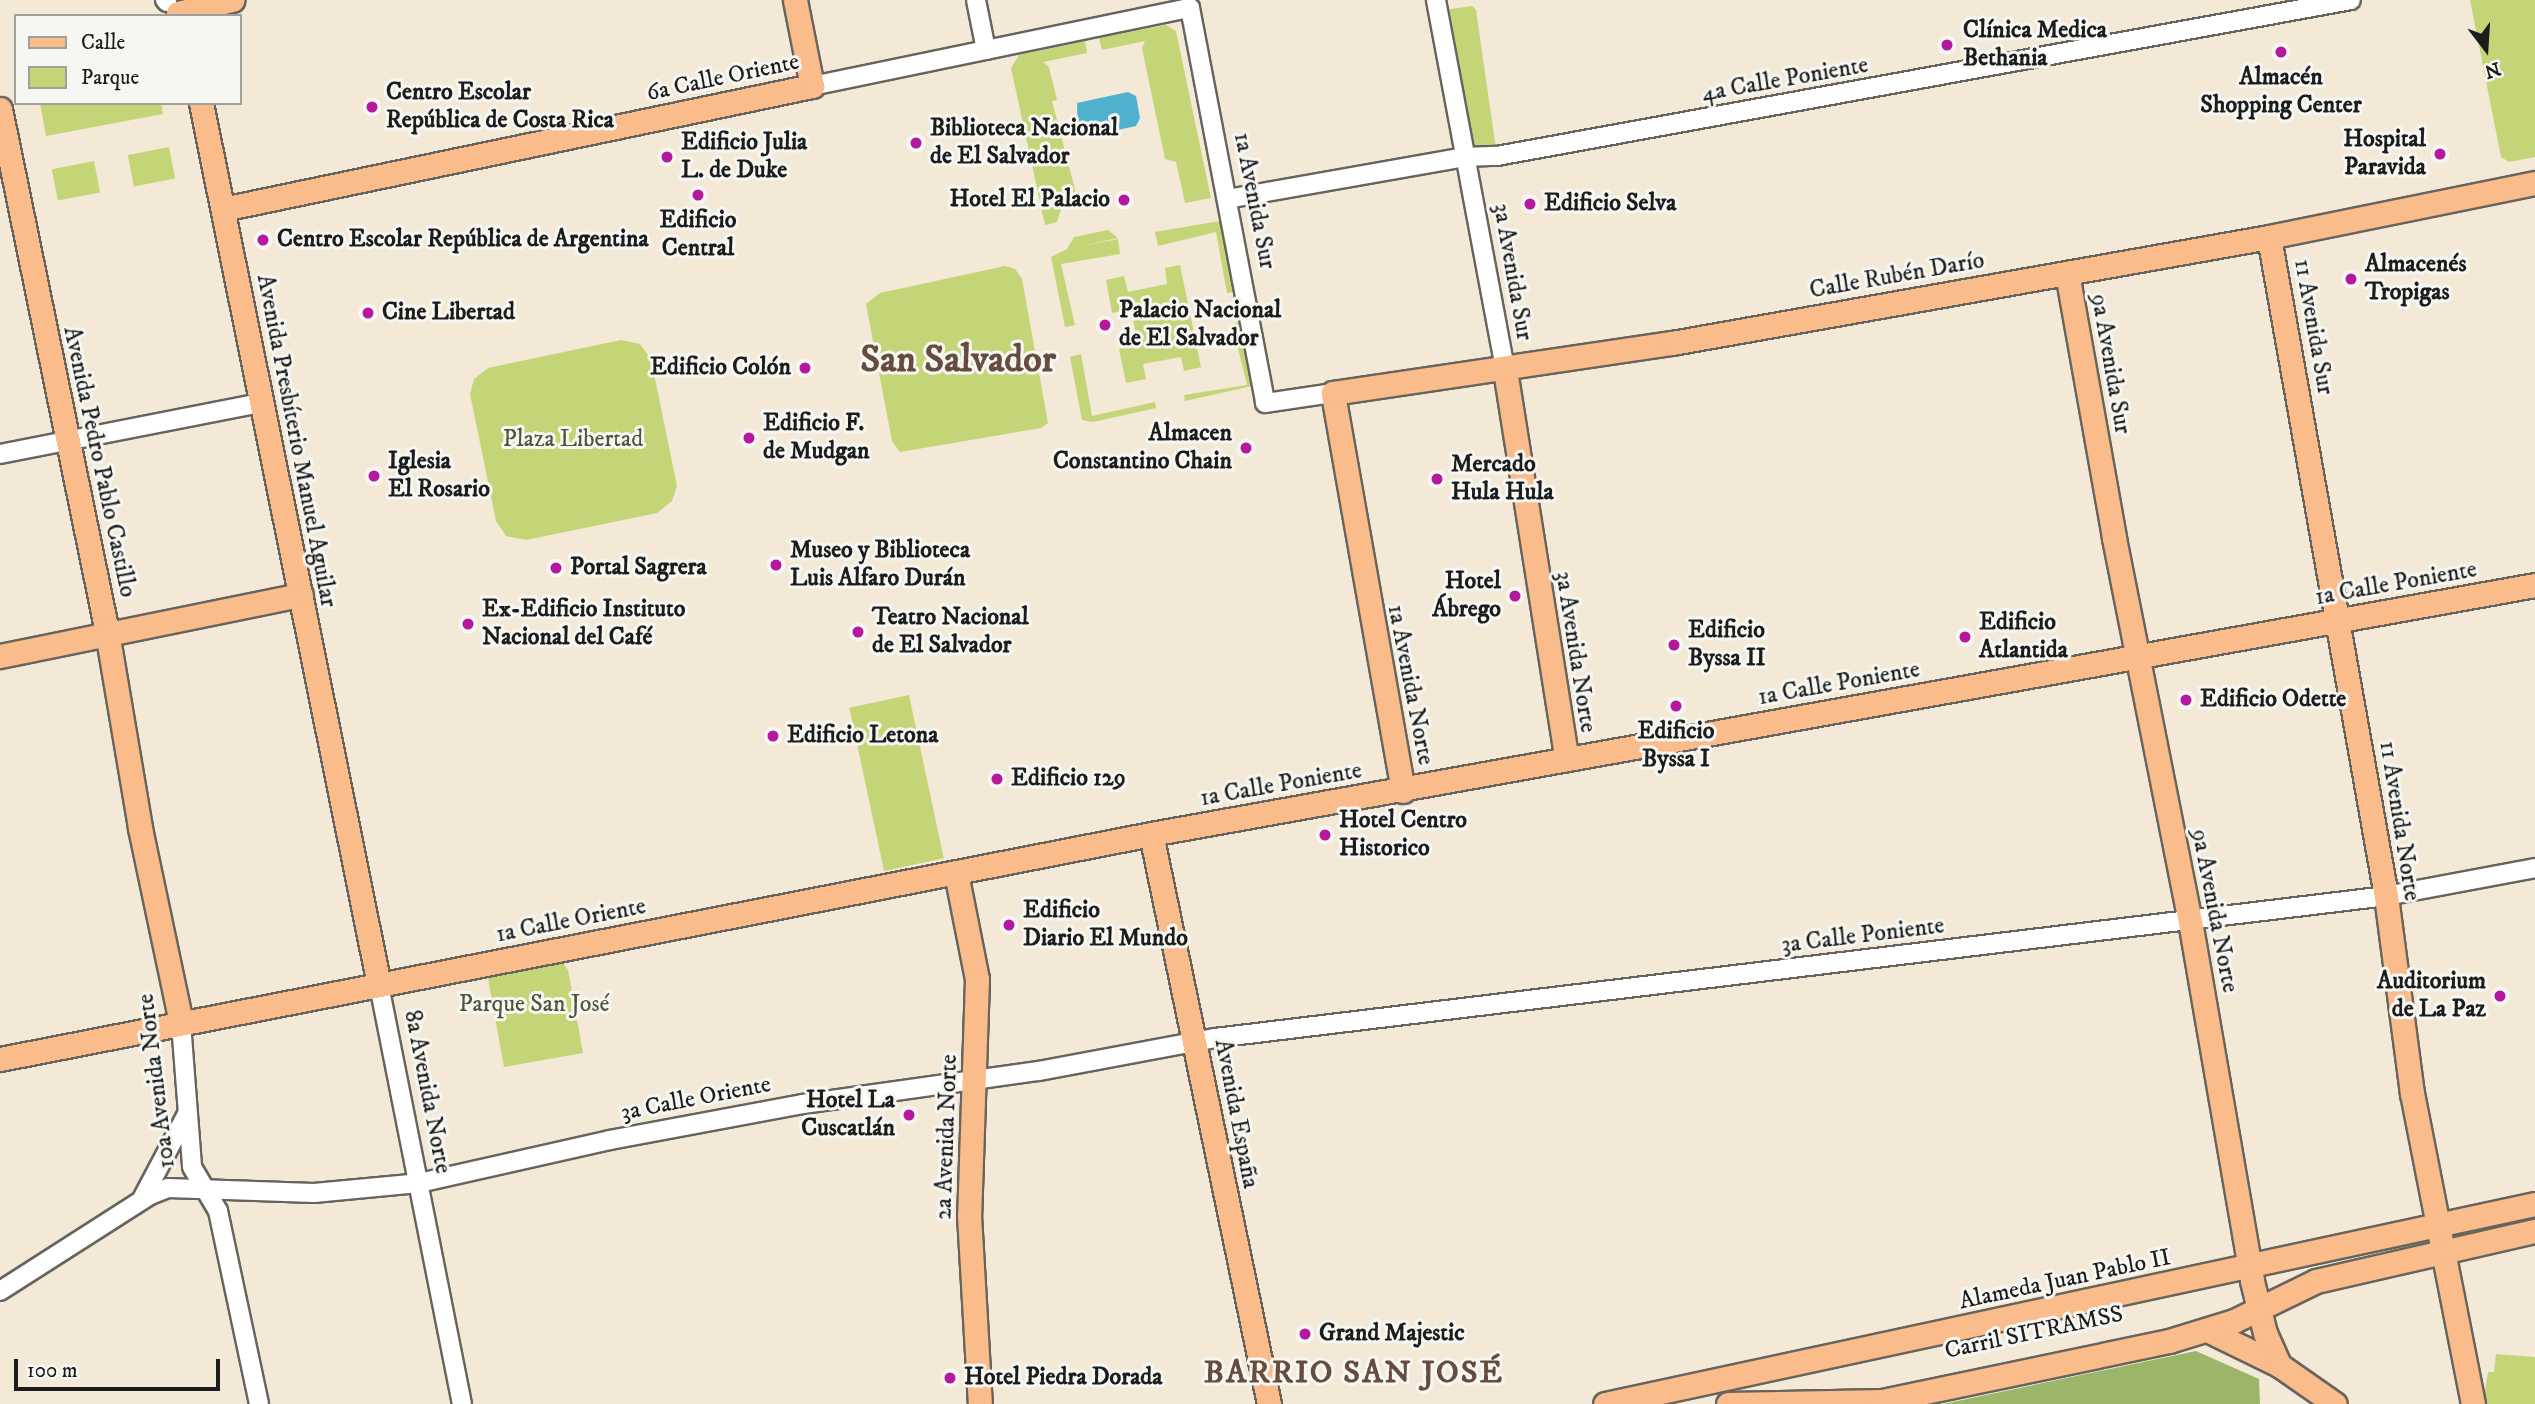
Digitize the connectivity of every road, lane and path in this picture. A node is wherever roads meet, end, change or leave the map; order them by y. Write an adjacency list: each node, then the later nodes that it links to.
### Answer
1 (232, 0): 6 (main road)
2 (795, 0): 9 (main road)
3 (976, 0): 8 (street)
4 (1436, 0): 12 (street, 3a Avenida Sur)
5 (2351, 0): 12 (street, 4a Calle Poniente)
6 (171, 6)
7 (1190, 9): 8 (street, 6a Calle Oriente); 14 (street, 1a Avenida Sur)
8 (986, 50): 9 (street, 6a Calle Oriente)
9 (812, 86): 15 (main road, 6a Calle Oriente)
10 (201, 105): 15 (main road, Avenida Presbíterio Manuel Aguilar)
11 (0, 109): 23 (main road, Avenida Pedro Pablo Castillo)
12 (1464, 157): 14 (street, 4a Calle Poniente); 18 (street, 3a Avenida Sur)
13 (2535, 183): 16 (main road, Calle Rubén Darío)
14 (1227, 200): 21 (street, 1a Avenida Sur)
15 (223, 209): 20 (main road, Avenida Presbíterio Manuel Aguilar)
16 (2269, 237): 17 (main road, Calle Rubén Darío); 22 (main road, 11 Avenida Sur)
17 (2067, 273): 18 (main road, Calle Rubén Darío); 25 (main road, 9a Avenida Sur)
18 (1505, 370): 19 (main road, Calle Rubén Darío); 26 (main road, 3a Avenida Sur)
19 (1333, 393): 21 (street, Calle Rubén Darío); 35 (main road, 1a Avenida Norte)
20 (261, 402): 23 (street); 28 (main road, Avenida Presbíterio Manuel Aguilar)
21 (1265, 403)
22 (2304, 427): 29 (main road, 11 Avenida Norte)
23 (68, 441): 24 (street); 30 (main road, Avenida Pedro Pablo Castillo)
24 (0, 454)
25 (2101, 464): 32 (main road, 9a Avenida Norte)
26 (1533, 555): 33 (main road, 3a Avenida Norte)
27 (2535, 585): 29 (main road, 1a Calle Poniente)
28 (301, 595): 30 (main road); 34 (main road, Avenida Presbíterio Manuel Aguilar)
29 (2340, 620): 32 (main road, 1a Calle Poniente); 40 (main road, 11 Avenida Norte)
30 (107, 632): 31 (main road); 36 (main road, Avenida Pedro Pablo Castillo)
31 (0, 656)
32 (2137, 659): 33 (main road, 1a Calle Poniente); 41 (main road, 9a Avenida Norte)
33 (1566, 757): 35 (main road, 1a Calle Poniente)
34 (336, 791): 42 (main road, 8a Avenida Norte)
35 (1404, 791): 37 (main road, 1a Calle Poniente)
36 (140, 828): 43 (main road, 10a Avenida Norte)
37 (1151, 834): 39 (main road, 1a Calle Oriente); 44 (main road, Avenida España)
38 (2535, 868): 40 (street, 3a Calle Poniente)
39 (956, 873): 42 (main road, 1a Calle Oriente); 46 (main road, 2a Avenida Norte)
40 (2386, 896): 41 (street, 3a Calle Poniente); 54 (main road, 11 Avenida Norte)
41 (2190, 921): 44 (street, 3a Calle Poniente); 55 (main road, 9a Avenida Norte)
42 (379, 985): 43 (main road, 1a Calle Oriente); 48 (street, 8a Avenida Norte)
43 (181, 1023): 45 (main road, 1a Calle Oriente); 47 (street, 10a Avenida Norte)
44 (1195, 1042): 46 (street, 3a Calle Oriente); 64 (main road, Avenida España)
45 (0, 1059)
46 (975, 1080): 48 (street, 3a Calle Oriente); 63 (main road, 2a Avenida Norte)
47 (187, 1114): 49 (street, 10a Avenida Norte); 50 (street)
48 (419, 1184): 49 (street, 3a Calle Oriente); 62 (street, 8a Avenida Norte)
49 (205, 1189): 50 (street, 3a Calle Oriente); 61 (street, 10a Avenida Norte)
50 (142, 1199): 56 (street)
51 (2535, 1204): 54 (main road, Alameda Juan Pablo II)
52 (2535, 1216): 54 (main road, Carril SITRAMSS)
53 (2535, 1231): 54 (main road, Alameda Juan Pablo II)
54 (2441, 1237): 55 (main road, Alameda Juan Pablo II); 55 (main road, Carril SITRAMSS); 55 (main road, Alameda Juan Pablo II); 68 (main road, 11 Avenida Norte)
55 (2254, 1289): 57 (main road, Alameda Juan Pablo II); 58 (main road, 9a Avenida Norte); 59 (main road, Carril SITRAMSS); 59 (main road, Carril SITRAMSS); 60 (main road, Alameda Juan Pablo II)
56 (0, 1291)
57 (2209, 1331): 58 (main road); 66 (main road, Alameda Juan Pablo II)
58 (2279, 1366): 67 (main road)
59 (1745, 1387): 60 (main road, Carril SITRAMSS)
60 (1678, 1399): 65 (main road, Alameda Juan Pablo II)
61 (259, 1404)
62 (462, 1404)
63 (980, 1404)
64 (1269, 1404)
65 (1605, 1404)
66 (1728, 1404)
67 (2335, 1404)
68 (2473, 1404)

